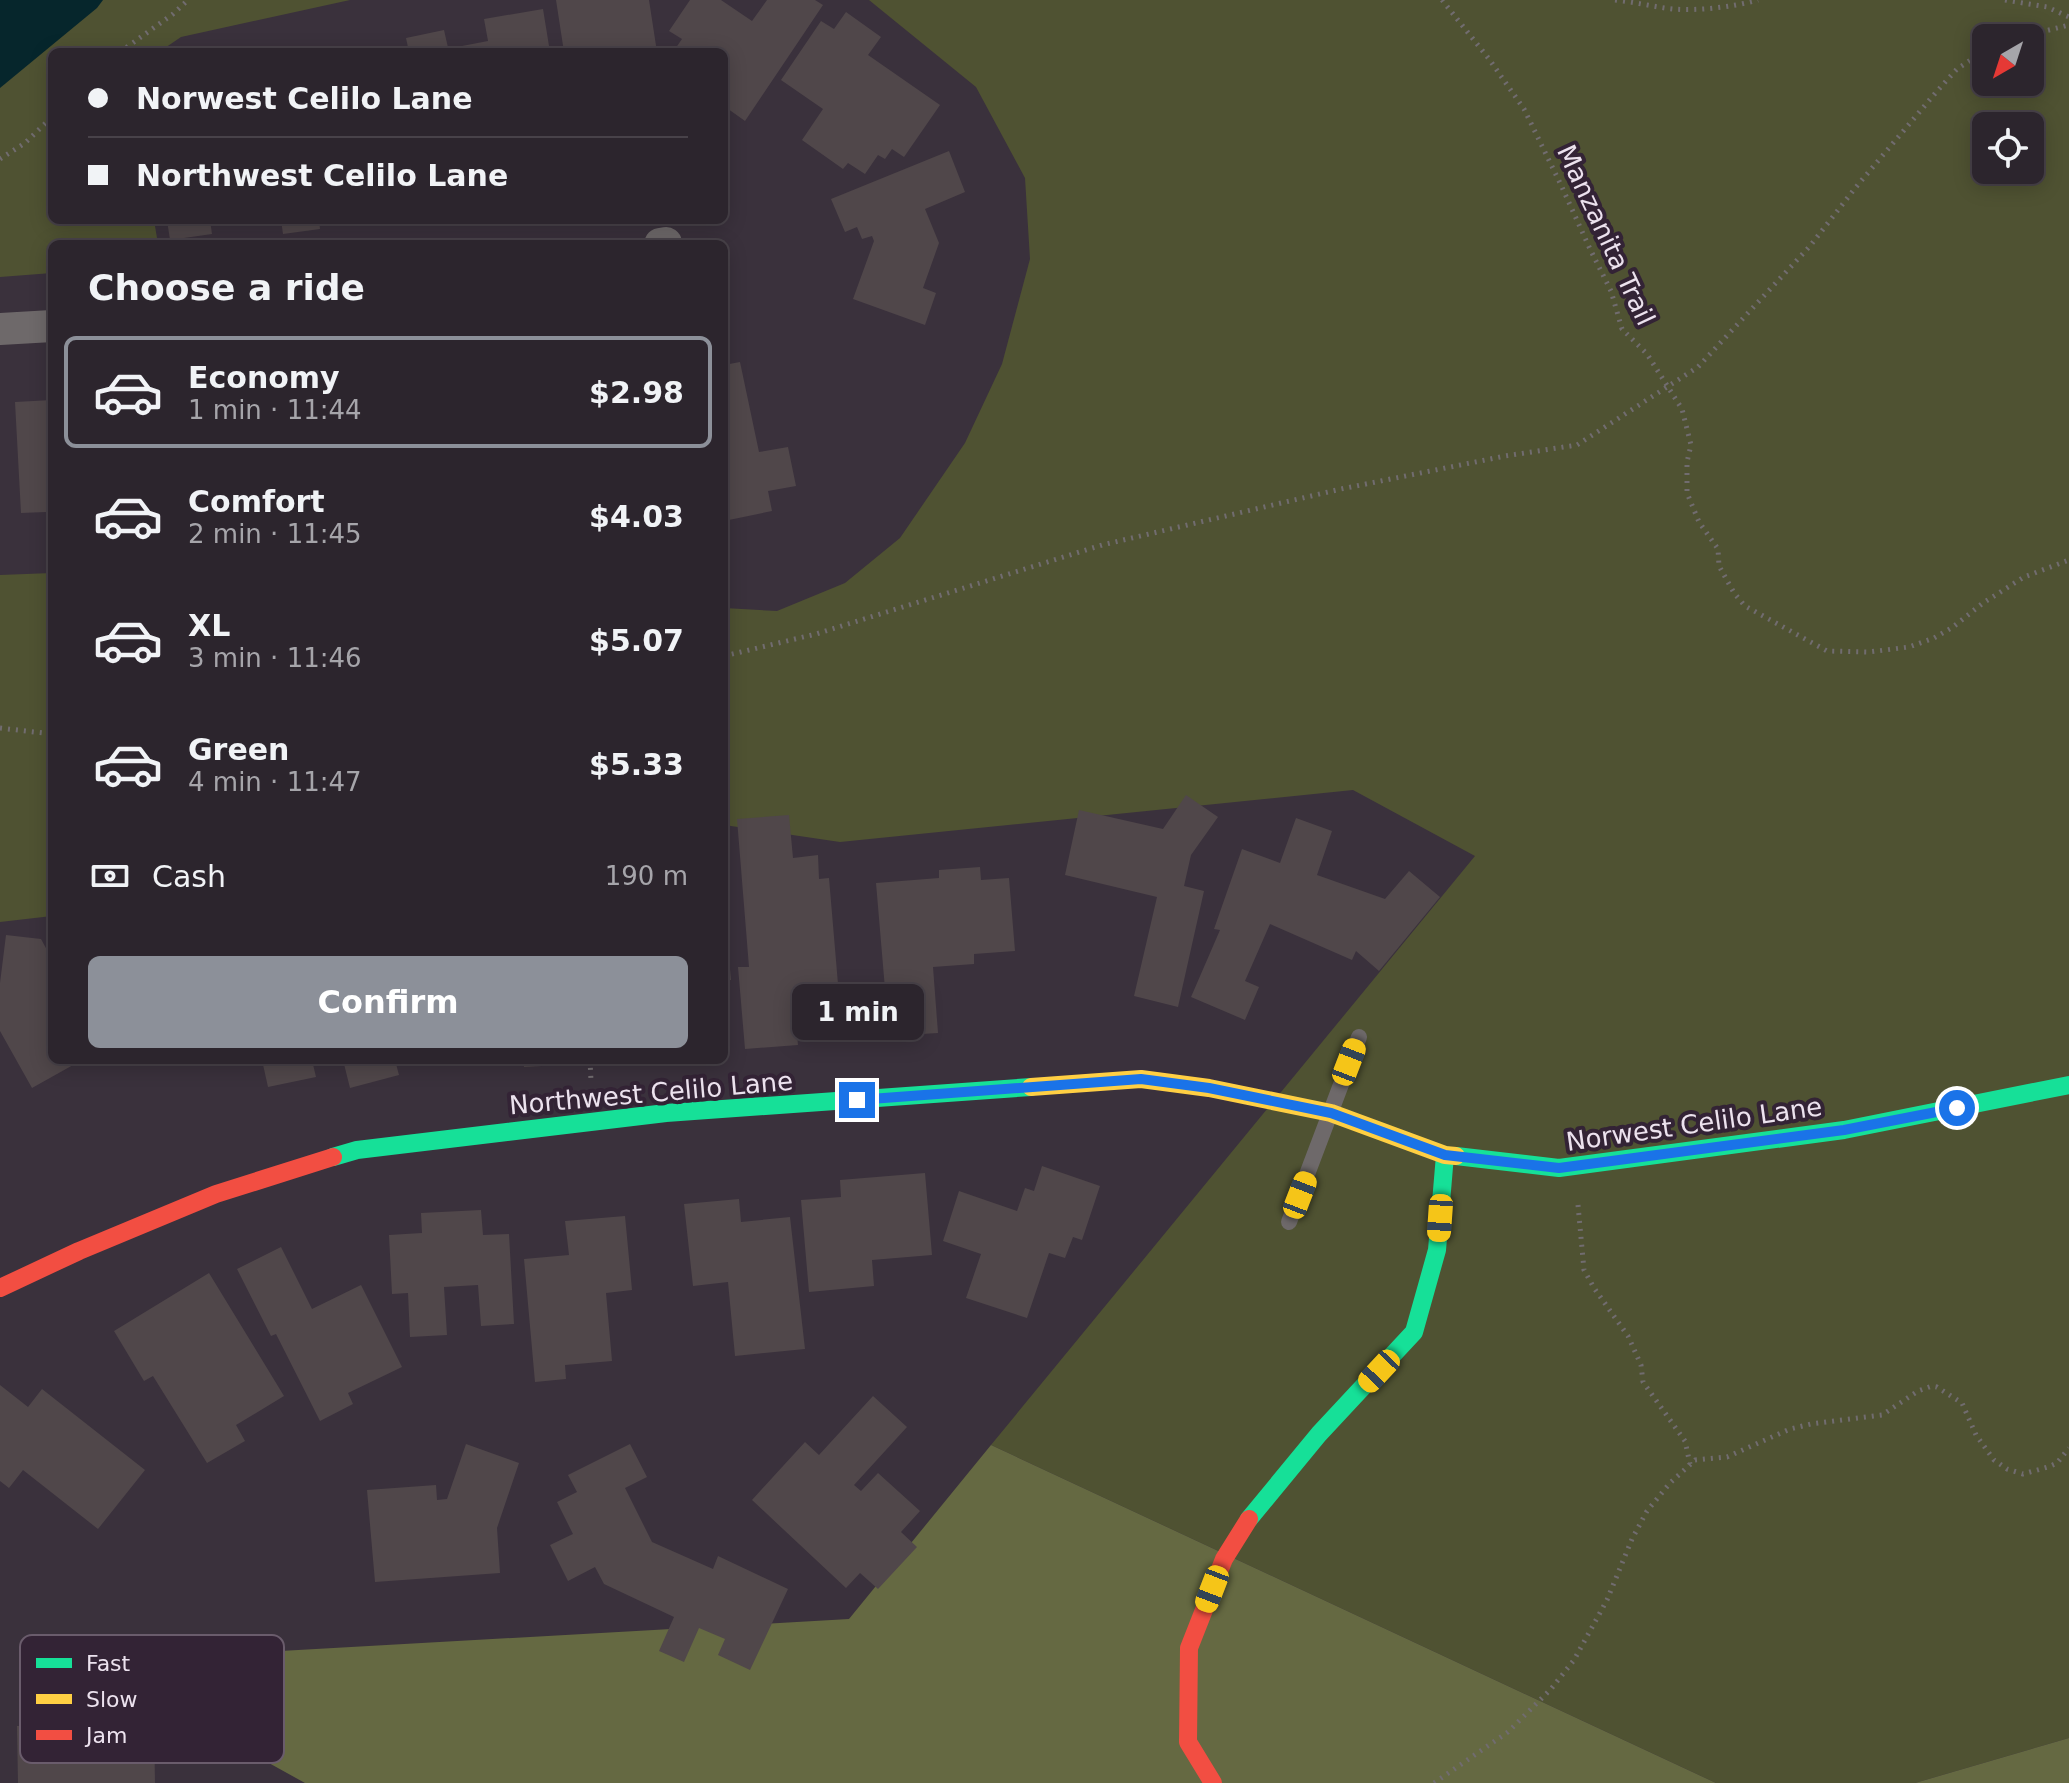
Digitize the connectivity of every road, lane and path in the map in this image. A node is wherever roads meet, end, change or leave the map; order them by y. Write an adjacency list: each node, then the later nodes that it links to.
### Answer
1 (188, 0): 9 (path)
2 (1442, 0): 15 (path, Manzanita Trail)
3 (1615, 0): 4 (path)
4 (1758, 0)
5 (2005, 0): 6 (path)
6 (2069, 17)
7 (2069, 25): 8 (path)
8 (2044, 31)
9 (126, 48)
10 (1972, 59): 15 (path)
11 (48, 121): 12 (path)
12 (0, 159)
13 (48, 326): 14 (street)
14 (0, 329)
15 (1669, 387): 16 (path, Manzanita Trail); 17 (path)
16 (2069, 560)
17 (728, 655)
18 (0, 728): 19 (path)
19 (48, 734)
20 (1359, 1037): 22 (lane)
21 (2069, 1085): 24 (street, Norwest Celilo Lane)
22 (1331, 1113): 23 (street, Norwest Celilo Lane); 25 (lane); 26 (street, Northwest Celilo Lane)
23 (1445, 1155): 24 (street, Norwest Celilo Lane); 29 (street)
24 (1576, 1166): 28 (path)
25 (1289, 1222)
26 (0, 1288)
27 (2069, 1448): 28 (path)
28 (1691, 1465): 30 (path)
29 (1213, 1783)
30 (1434, 1783)

